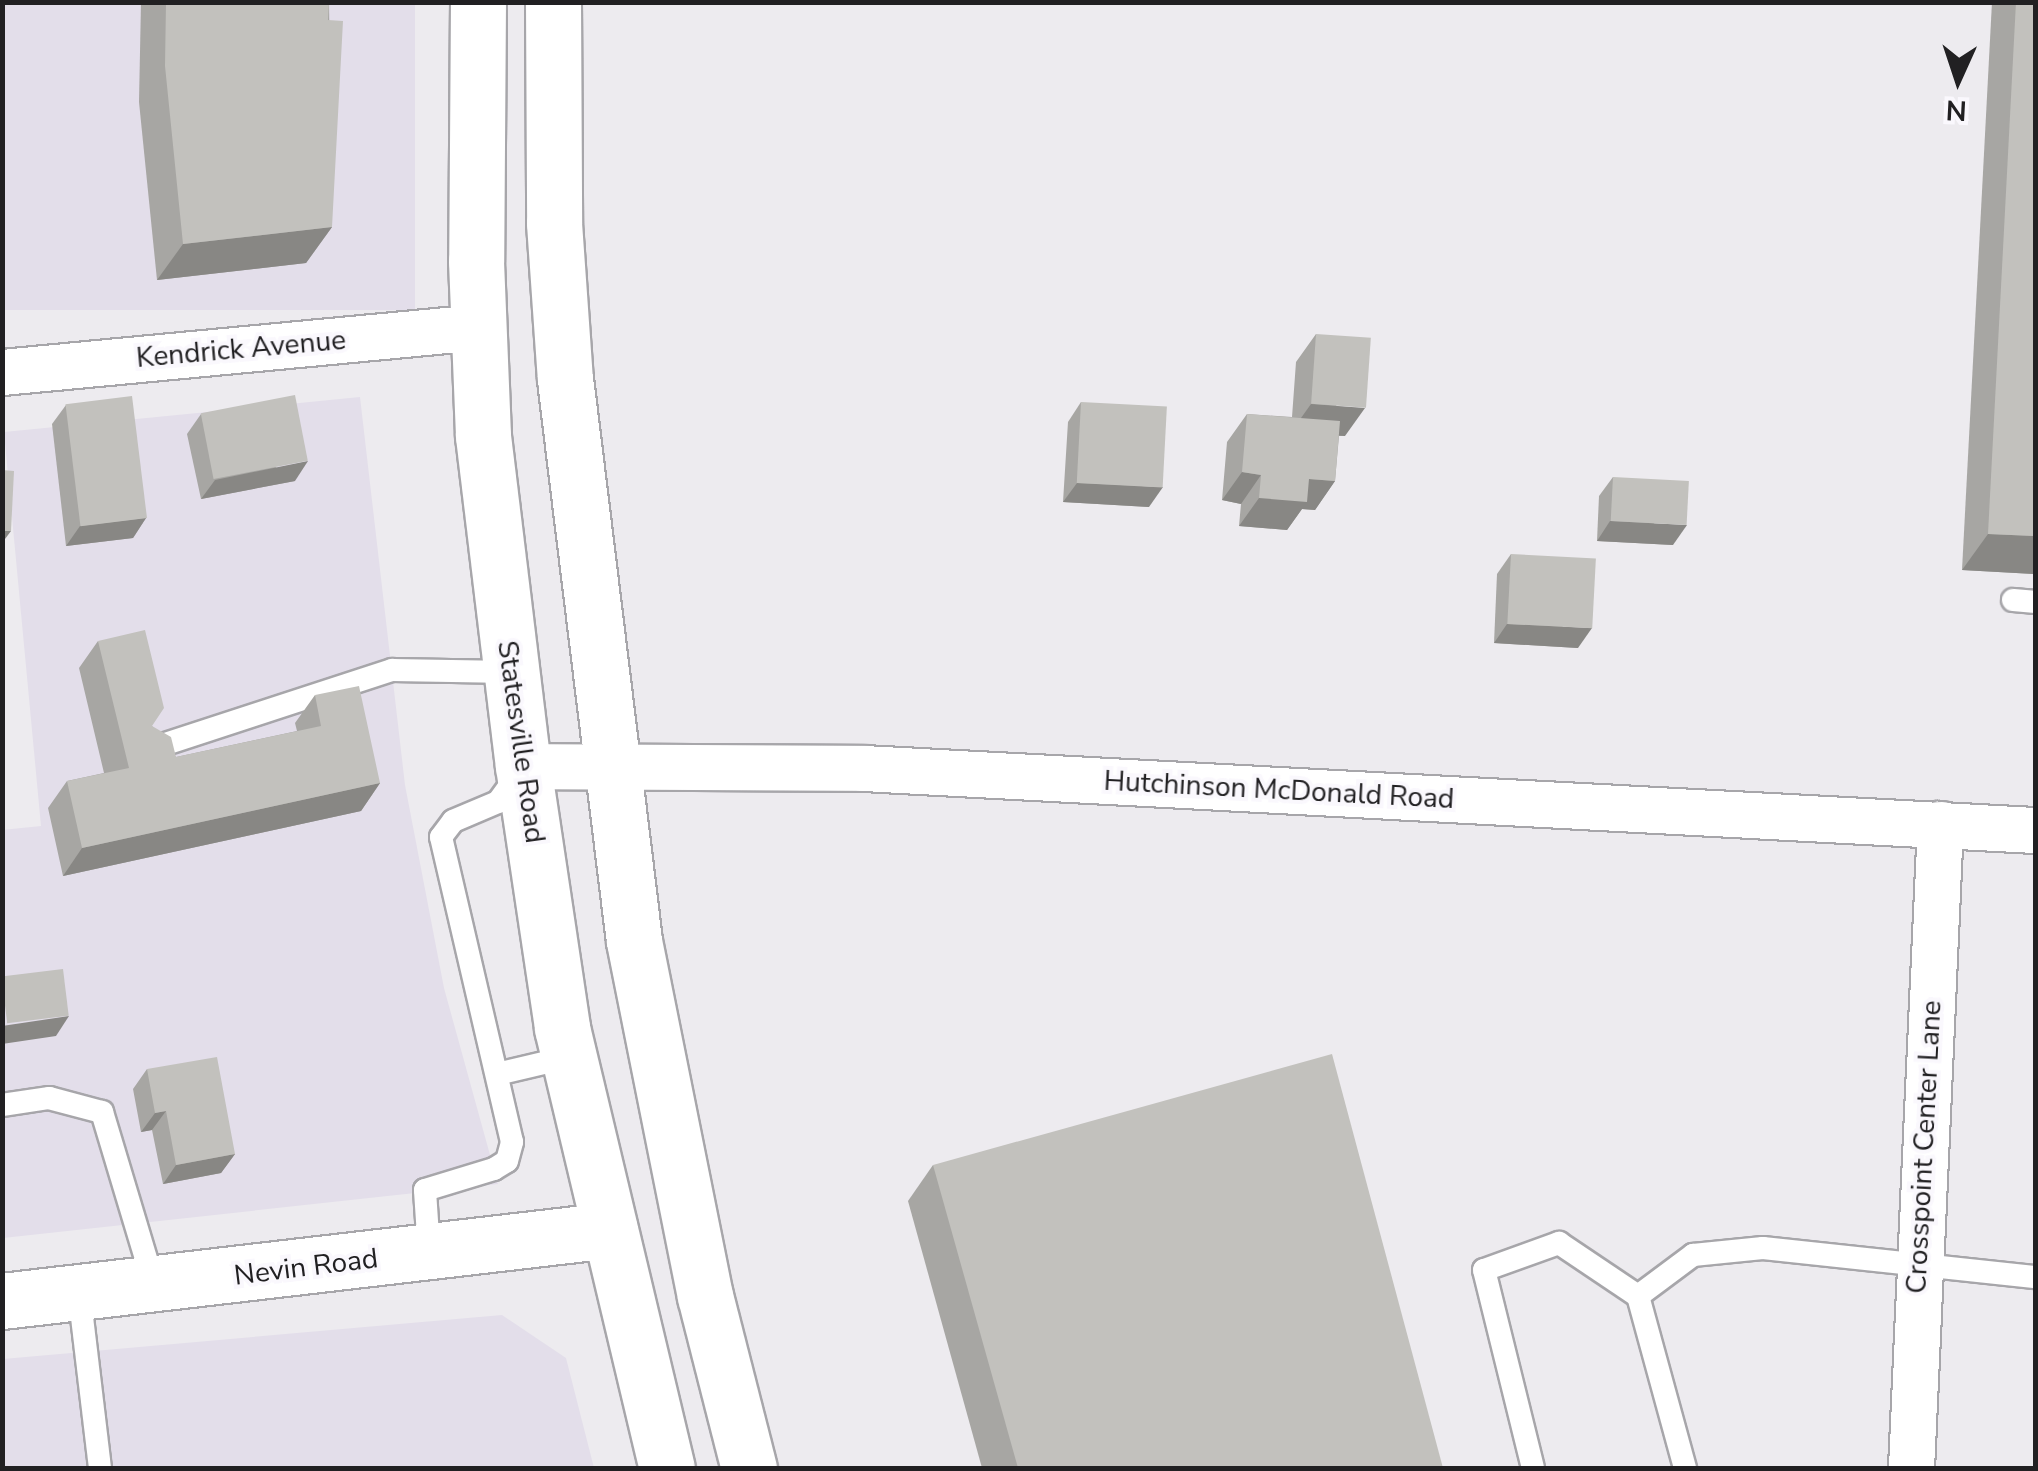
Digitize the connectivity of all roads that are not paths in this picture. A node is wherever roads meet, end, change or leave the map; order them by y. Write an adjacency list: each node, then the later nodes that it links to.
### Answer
1 (478, 2): 3 (main road, Statesville Road)
2 (553, 2): 7 (main road)
3 (479, 327): 4 (street, Kendrick Avenue); 5 (main road, Statesville Road)
4 (2, 372)
5 (511, 672): 6 (lane); 8 (main road, Statesville Road)
6 (146, 750)
7 (611, 762): 8 (street, Hutchinson McDonald Road); 9 (street, Hutchinson McDonald Road); 24 (main road)
8 (522, 766): 11 (main road, Statesville Road); 12 (lane)
9 (1940, 824): 10 (street, Hutchinson McDonald Road); 16 (street, Crosspoint Center Lane)
10 (2036, 830)
11 (569, 1057): 12 (lane); 14 (main road, Statesville Road)
12 (497, 1074): 15 (lane)
13 (2, 1106): 18 (lane)
14 (610, 1230): 15 (main road, Nevin Road); 23 (main road, Statesville Road)
15 (429, 1253): 18 (main road, Nevin Road)
16 (1918, 1262): 17 (lane); 20 (lane); 27 (street, Crosspoint Center Lane)
17 (2036, 1278)
18 (154, 1284): 19 (main road, Nevin Road)
19 (79, 1292): 21 (main road, Nevin Road); 22 (lane)
20 (1638, 1296): 25 (lane); 26 (lane)
21 (2, 1302)
22 (100, 1468)
23 (667, 1468)
24 (748, 1468)
25 (1532, 1468)
26 (1685, 1468)
27 (1911, 1468)

